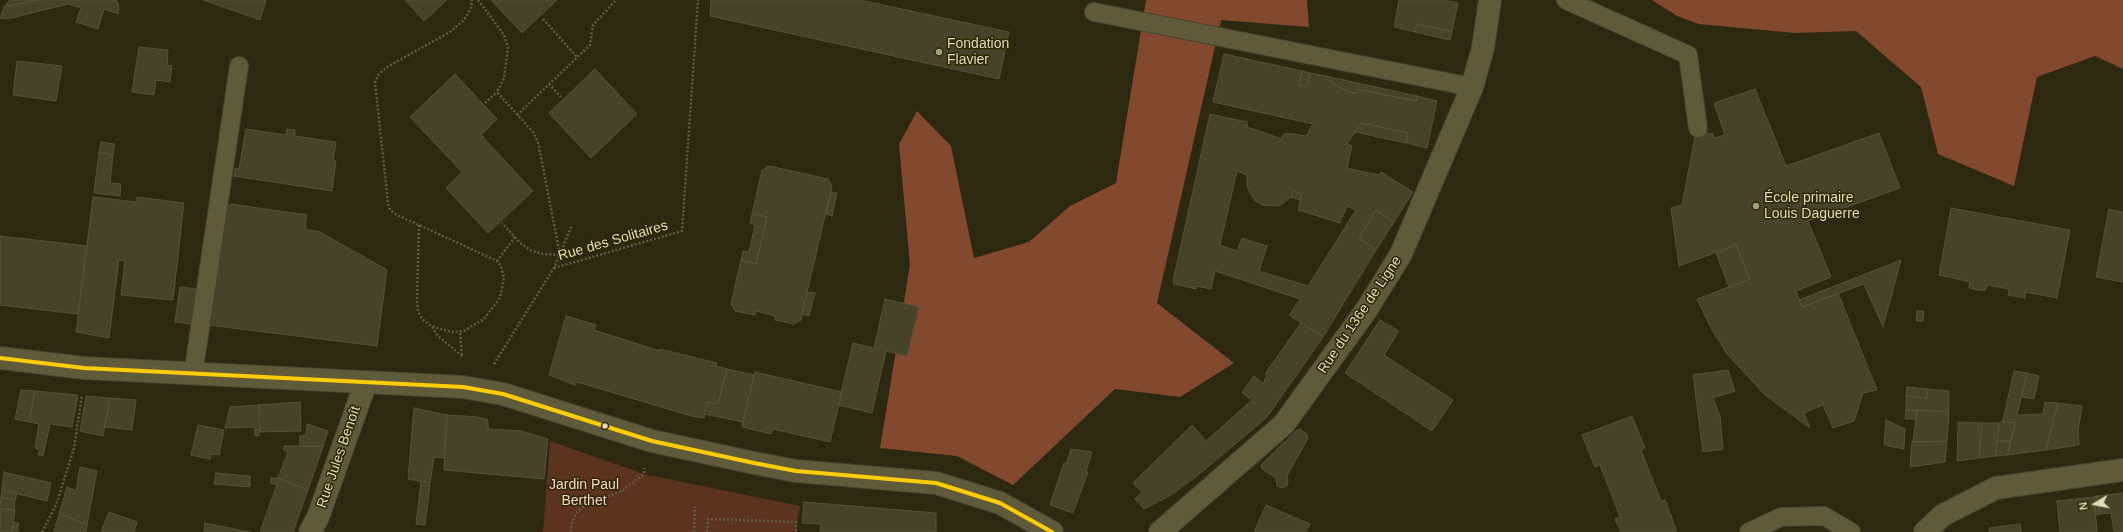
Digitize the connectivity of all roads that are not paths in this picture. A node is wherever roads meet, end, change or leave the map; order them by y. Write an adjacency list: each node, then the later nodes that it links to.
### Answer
1 (1490, 0): 5 (main road, Rue du 136e de Ligne)
2 (1566, 0): 6 (lane)
3 (1094, 12): 5 (lane)
4 (239, 66): 8 (lane)
5 (1472, 87): 13 (main road, Rue du 136e de Ligne)
6 (1698, 128)
7 (0, 358): 8 (main road)
8 (193, 375): 9 (main road)
9 (366, 382): 11 (main road, Rue Jules Benoît); 12 (main road)
10 (2123, 470): 16 (main road)
11 (310, 532)
12 (1052, 532)
13 (1160, 532)
14 (1749, 532): 15 (lane)
15 (1851, 532)
16 (1925, 532)

